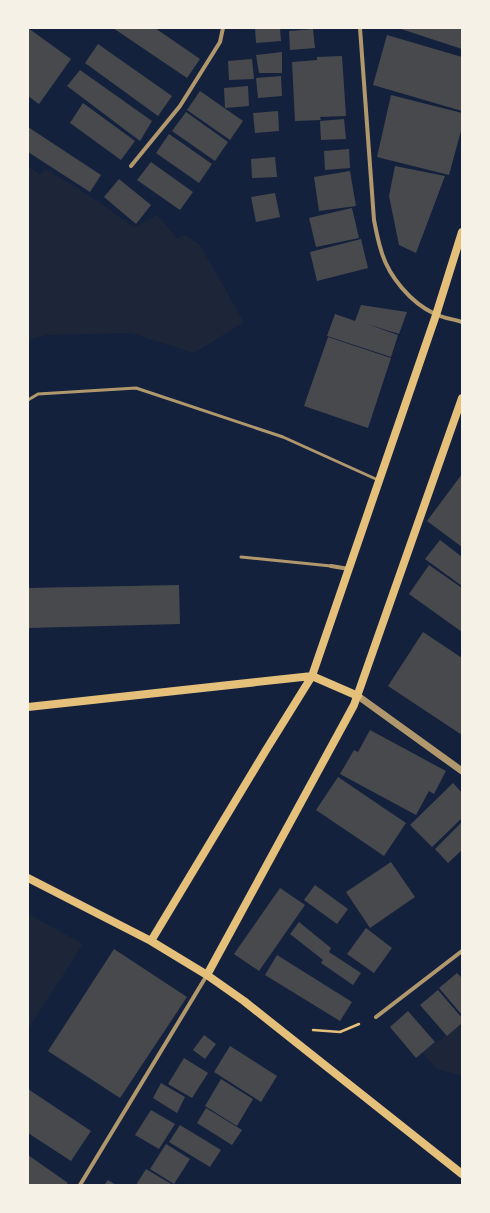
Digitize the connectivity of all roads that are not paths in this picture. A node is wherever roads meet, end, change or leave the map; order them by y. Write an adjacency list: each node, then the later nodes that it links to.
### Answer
1 (223, 28): 3 (street)
2 (360, 28): 5 (street)
3 (131, 166)
4 (462, 232): 5 (main road)
5 (436, 315): 6 (street); 9 (main road)
6 (462, 322)
7 (462, 398): 14 (main road)
8 (28, 400): 9 (lane)
9 (379, 480): 12 (main road)
10 (241, 557): 11 (lane)
11 (331, 566): 12 (street)
12 (349, 569): 13 (main road)
13 (312, 676): 14 (main road); 15 (main road); 18 (main road)
14 (358, 696): 16 (street); 20 (main road)
15 (28, 707)
16 (462, 771)
17 (28, 878): 18 (main road)
18 (151, 941): 20 (main road)
19 (462, 951): 21 (street)
20 (207, 975): 22 (main road); 23 (street)
21 (376, 1017)
22 (462, 1174)
23 (80, 1185)

